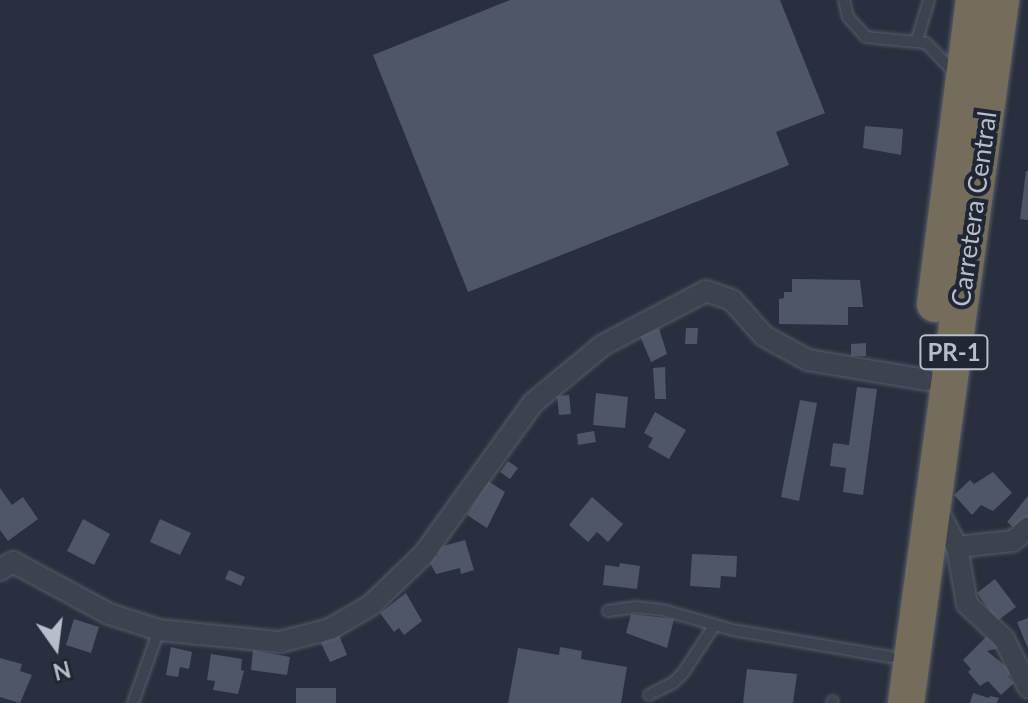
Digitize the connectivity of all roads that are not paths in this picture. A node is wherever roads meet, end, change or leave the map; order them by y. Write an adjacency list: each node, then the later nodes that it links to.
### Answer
1 (844, 0): 6 (lane)
2 (929, 0): 6 (lane)
3 (951, 0): 7 (highway)
4 (974, 0): 7 (highway, Carretera Central / PR-1)
5 (1001, 0): 9 (highway, Carretera Central / PR-1)
6 (917, 40): 7 (lane)
7 (965, 74): 8 (highway, Carretera Central / PR-1)
8 (926, 380): 15 (street); 16 (highway, Carretera Central / PR-1)
9 (932, 500): 11 (street); 21 (highway, Carretera Central / PR-1)
10 (1028, 528): 11 (street)
11 (957, 547): 17 (street)
12 (0, 570): 15 (street)
13 (608, 611): 14 (lane)
14 (714, 626): 16 (lane); 18 (lane)
15 (159, 630): 19 (lane)
16 (891, 657): 20 (highway, Carretera Central / PR-1)
17 (1028, 687)
18 (649, 695)
19 (133, 703)
20 (885, 703)
21 (906, 703)

